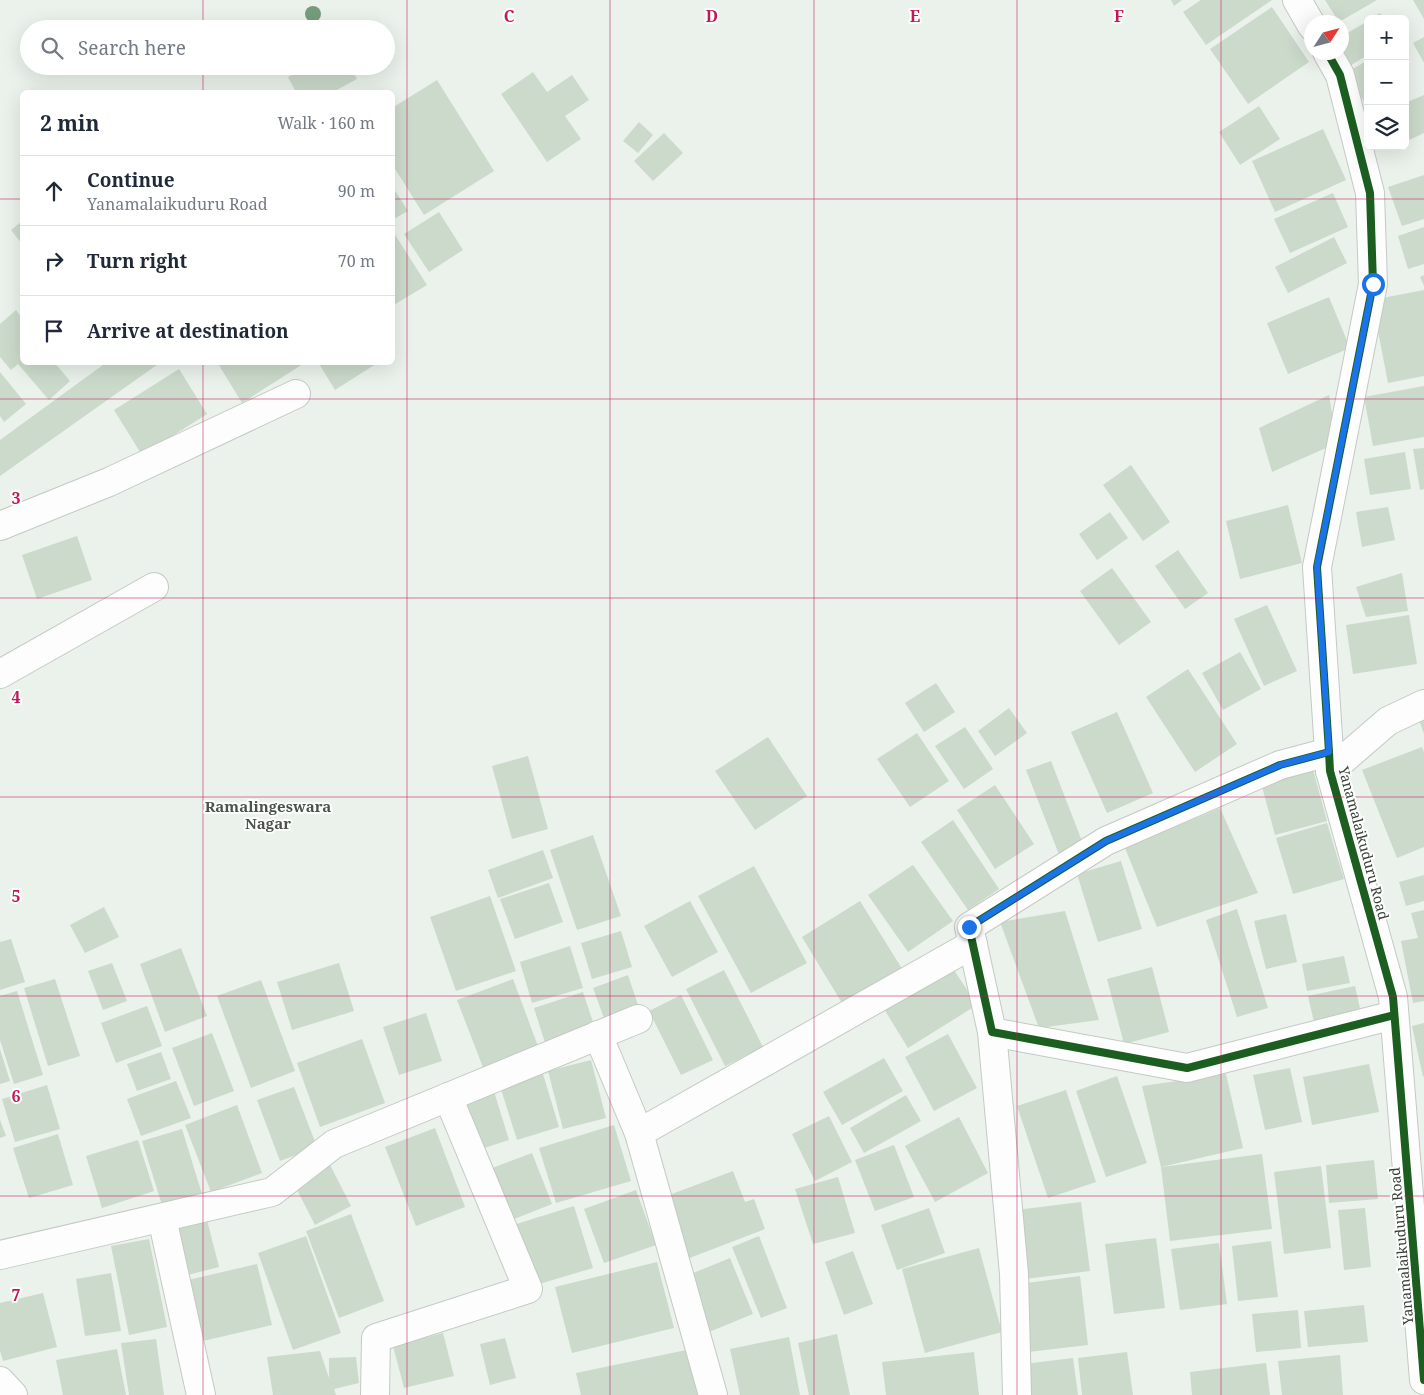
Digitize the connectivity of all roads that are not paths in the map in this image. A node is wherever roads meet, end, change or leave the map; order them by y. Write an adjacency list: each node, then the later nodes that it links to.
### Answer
1 (1297, 0): 2 (street)
2 (1306, 15)
3 (1332, 60): 9 (street, Yanamalaikuduru Road)
4 (296, 394): 5 (street)
5 (0, 526)
6 (154, 587): 7 (street)
7 (0, 674)
8 (1424, 704): 9 (street)
9 (1329, 761): 10 (street); 11 (street, Yanamalaikuduru Road)
10 (972, 944): 13 (street); 16 (street)
11 (1394, 1014): 13 (street); 19 (street, Yanamalaikuduru Road)
12 (638, 1019): 14 (street)
13 (992, 1032): 25 (street)
14 (598, 1035): 15 (street); 16 (street)
15 (448, 1097): 17 (street); 23 (street)
16 (639, 1133): 24 (street)
17 (162, 1218): 18 (street); 22 (street)
18 (0, 1255)
19 (1424, 1380)
20 (0, 1381): 21 (street)
21 (13, 1395)
22 (202, 1395)
23 (375, 1395)
24 (713, 1395)
25 (1017, 1395)

